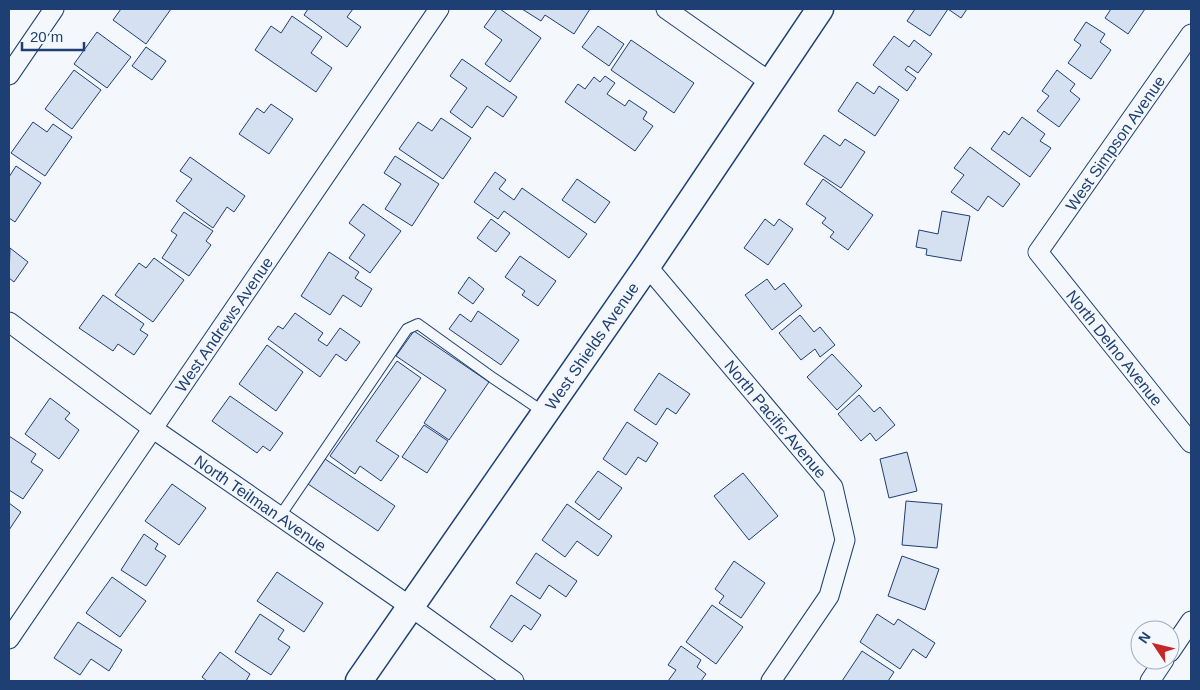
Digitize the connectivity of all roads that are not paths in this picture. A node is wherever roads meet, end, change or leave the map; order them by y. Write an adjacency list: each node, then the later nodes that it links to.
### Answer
1 (54, 9): 6 (street)
2 (439, 9): 12 (street, West Andrews Avenue)
3 (666, 9): 7 (street)
4 (820, 9): 7 (main road, West Shields Avenue)
5 (1191, 34): 8 (street, West Simpson Avenue)
6 (9, 75)
7 (770, 82): 9 (main road, West Shields Avenue)
8 (1038, 252): 13 (street, North Delno Avenue)
9 (647, 266): 11 (main road, West Shields Avenue); 22 (street, North Pacific Avenue)
10 (9, 322): 12 (street, North Teilman Avenue)
11 (545, 413): 14 (lane); 15 (main road, West Shields Avenue)
12 (152, 428): 14 (street, North Teilman Avenue); 18 (street, West Andrews Avenue)
13 (1191, 443)
14 (280, 516): 15 (street, North Teilman Avenue)
15 (411, 607): 20 (main road, West Shields Avenue); 21 (street, North Teilman Avenue)
16 (1191, 621): 17 (street)
17 (1180, 637)
18 (9, 639)
19 (1157, 670): 23 (street)
20 (359, 681)
21 (514, 681)
22 (771, 681)
23 (1150, 681)

